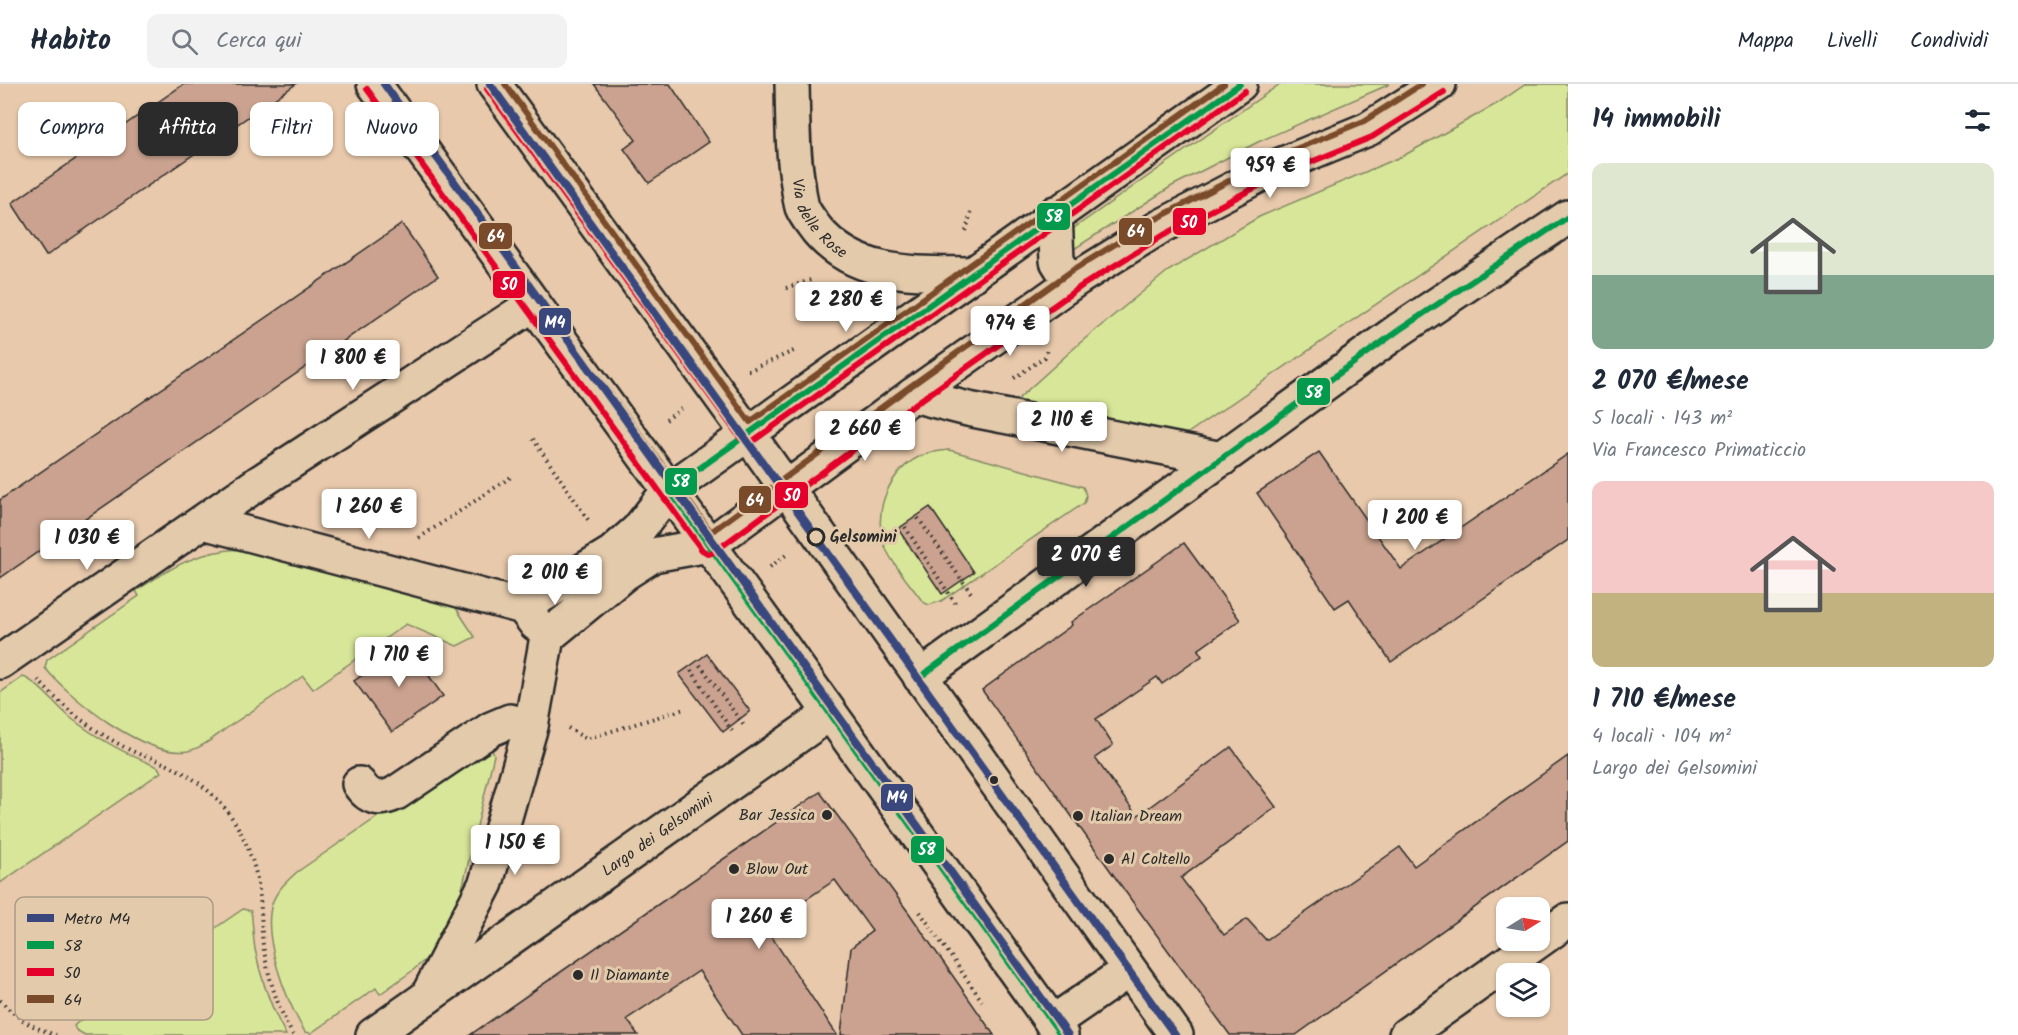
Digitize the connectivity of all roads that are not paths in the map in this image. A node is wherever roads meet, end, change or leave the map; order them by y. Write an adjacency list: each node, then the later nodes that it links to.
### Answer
1 (374, 84): 10 (street)
2 (495, 84): 12 (street)
3 (792, 84): 8 (street, Via delle Rose)
4 (1240, 84): 6 (street)
5 (1439, 84): 9 (street)
6 (1055, 213): 8 (street); 9 (street)
7 (1568, 218): 13 (street)
8 (974, 274): 12 (street)
9 (1078, 278): 11 (street)
10 (534, 304): 15 (street); 16 (street)
11 (912, 395): 13 (street); 14 (street)
12 (748, 434): 14 (street); 15 (street)
13 (1222, 459): 21 (street)
14 (786, 489): 17 (street); 21 (street)
15 (669, 490): 17 (street); 18 (street)
16 (203, 522): 18 (street); 20 (street)
17 (709, 545): 19 (street); 22 (street)
18 (523, 607): 19 (street)
19 (547, 637): 23 (street, Largo dei Gelsomini)
20 (0, 662)
21 (920, 677): 26 (street)
22 (829, 714): 27 (street, Largo dei Gelsomini); 28 (street)
23 (545, 724): 24 (street); 27 (street, Largo dei Gelsomini)
24 (359, 784)
25 (1568, 920): 31 (street)
26 (1129, 970): 28 (street); 30 (street)
27 (427, 997): 29 (street, Largo dei Gelsomini)
28 (1057, 1029)
29 (373, 1035)
30 (1176, 1035)
31 (1406, 1035)

